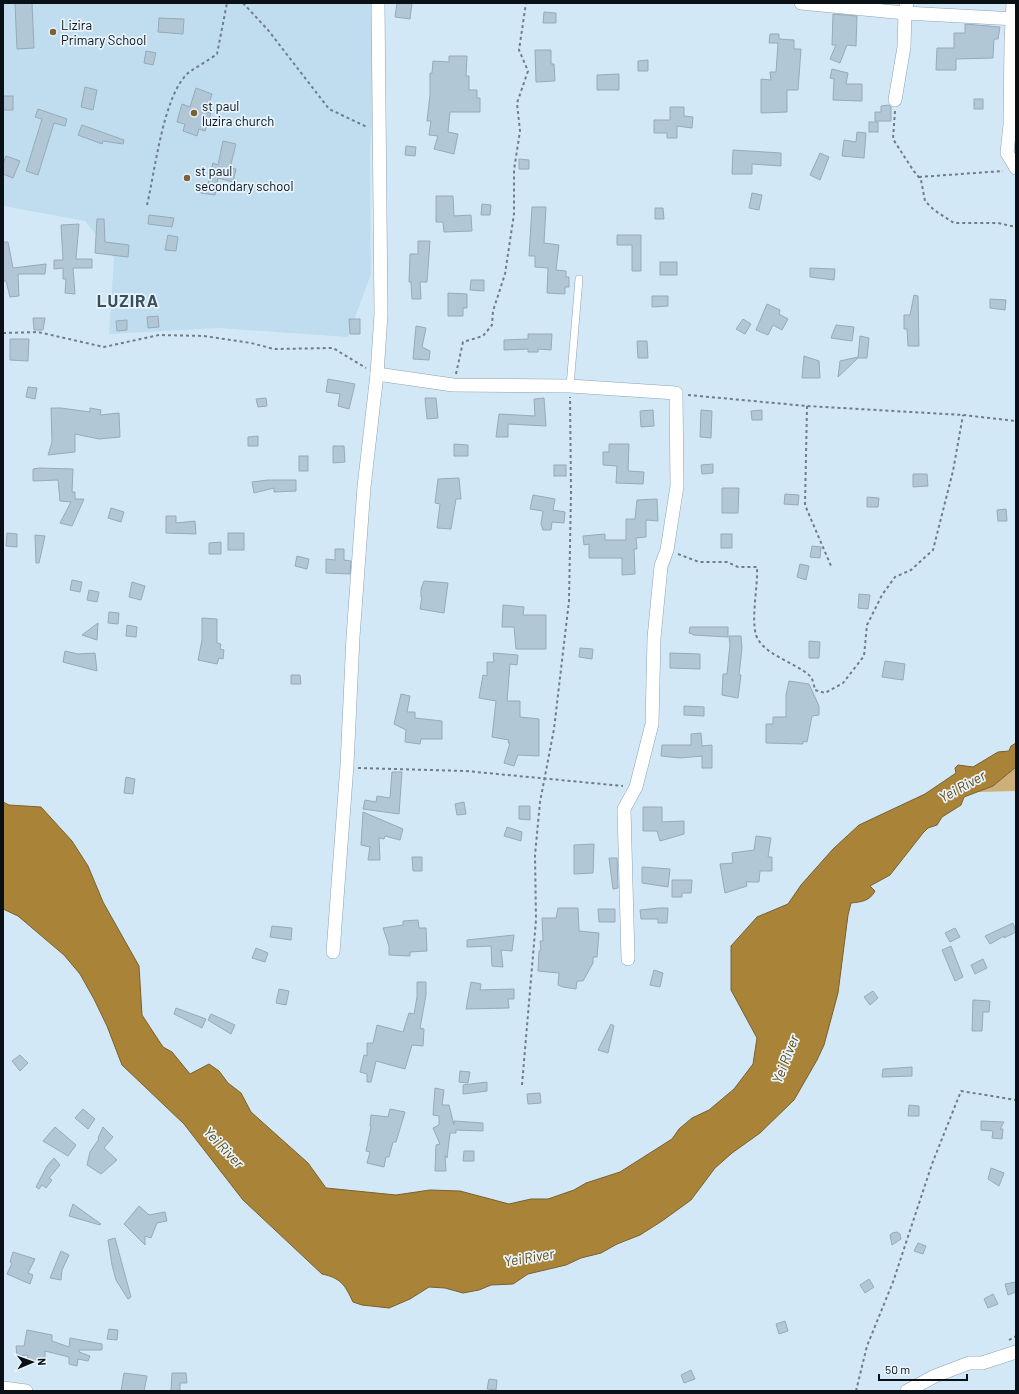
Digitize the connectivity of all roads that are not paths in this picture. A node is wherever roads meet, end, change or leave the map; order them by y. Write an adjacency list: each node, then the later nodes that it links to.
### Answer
1 (378, 3): 10 (street)
2 (801, 3): 4 (street)
3 (1013, 3): 6 (street)
4 (825, 4): 5 (street)
5 (906, 8): 6 (street); 7 (street)
6 (1015, 18): 8 (street)
7 (895, 100)
8 (1013, 169)
9 (579, 279): 11 (lane)
10 (377, 374): 11 (street); 12 (street)
11 (570, 386): 13 (street)
12 (333, 952)
13 (628, 959)
14 (1016, 1352): 17 (street)
15 (3, 1388): 16 (street)
16 (26, 1391)
17 (907, 1391)

